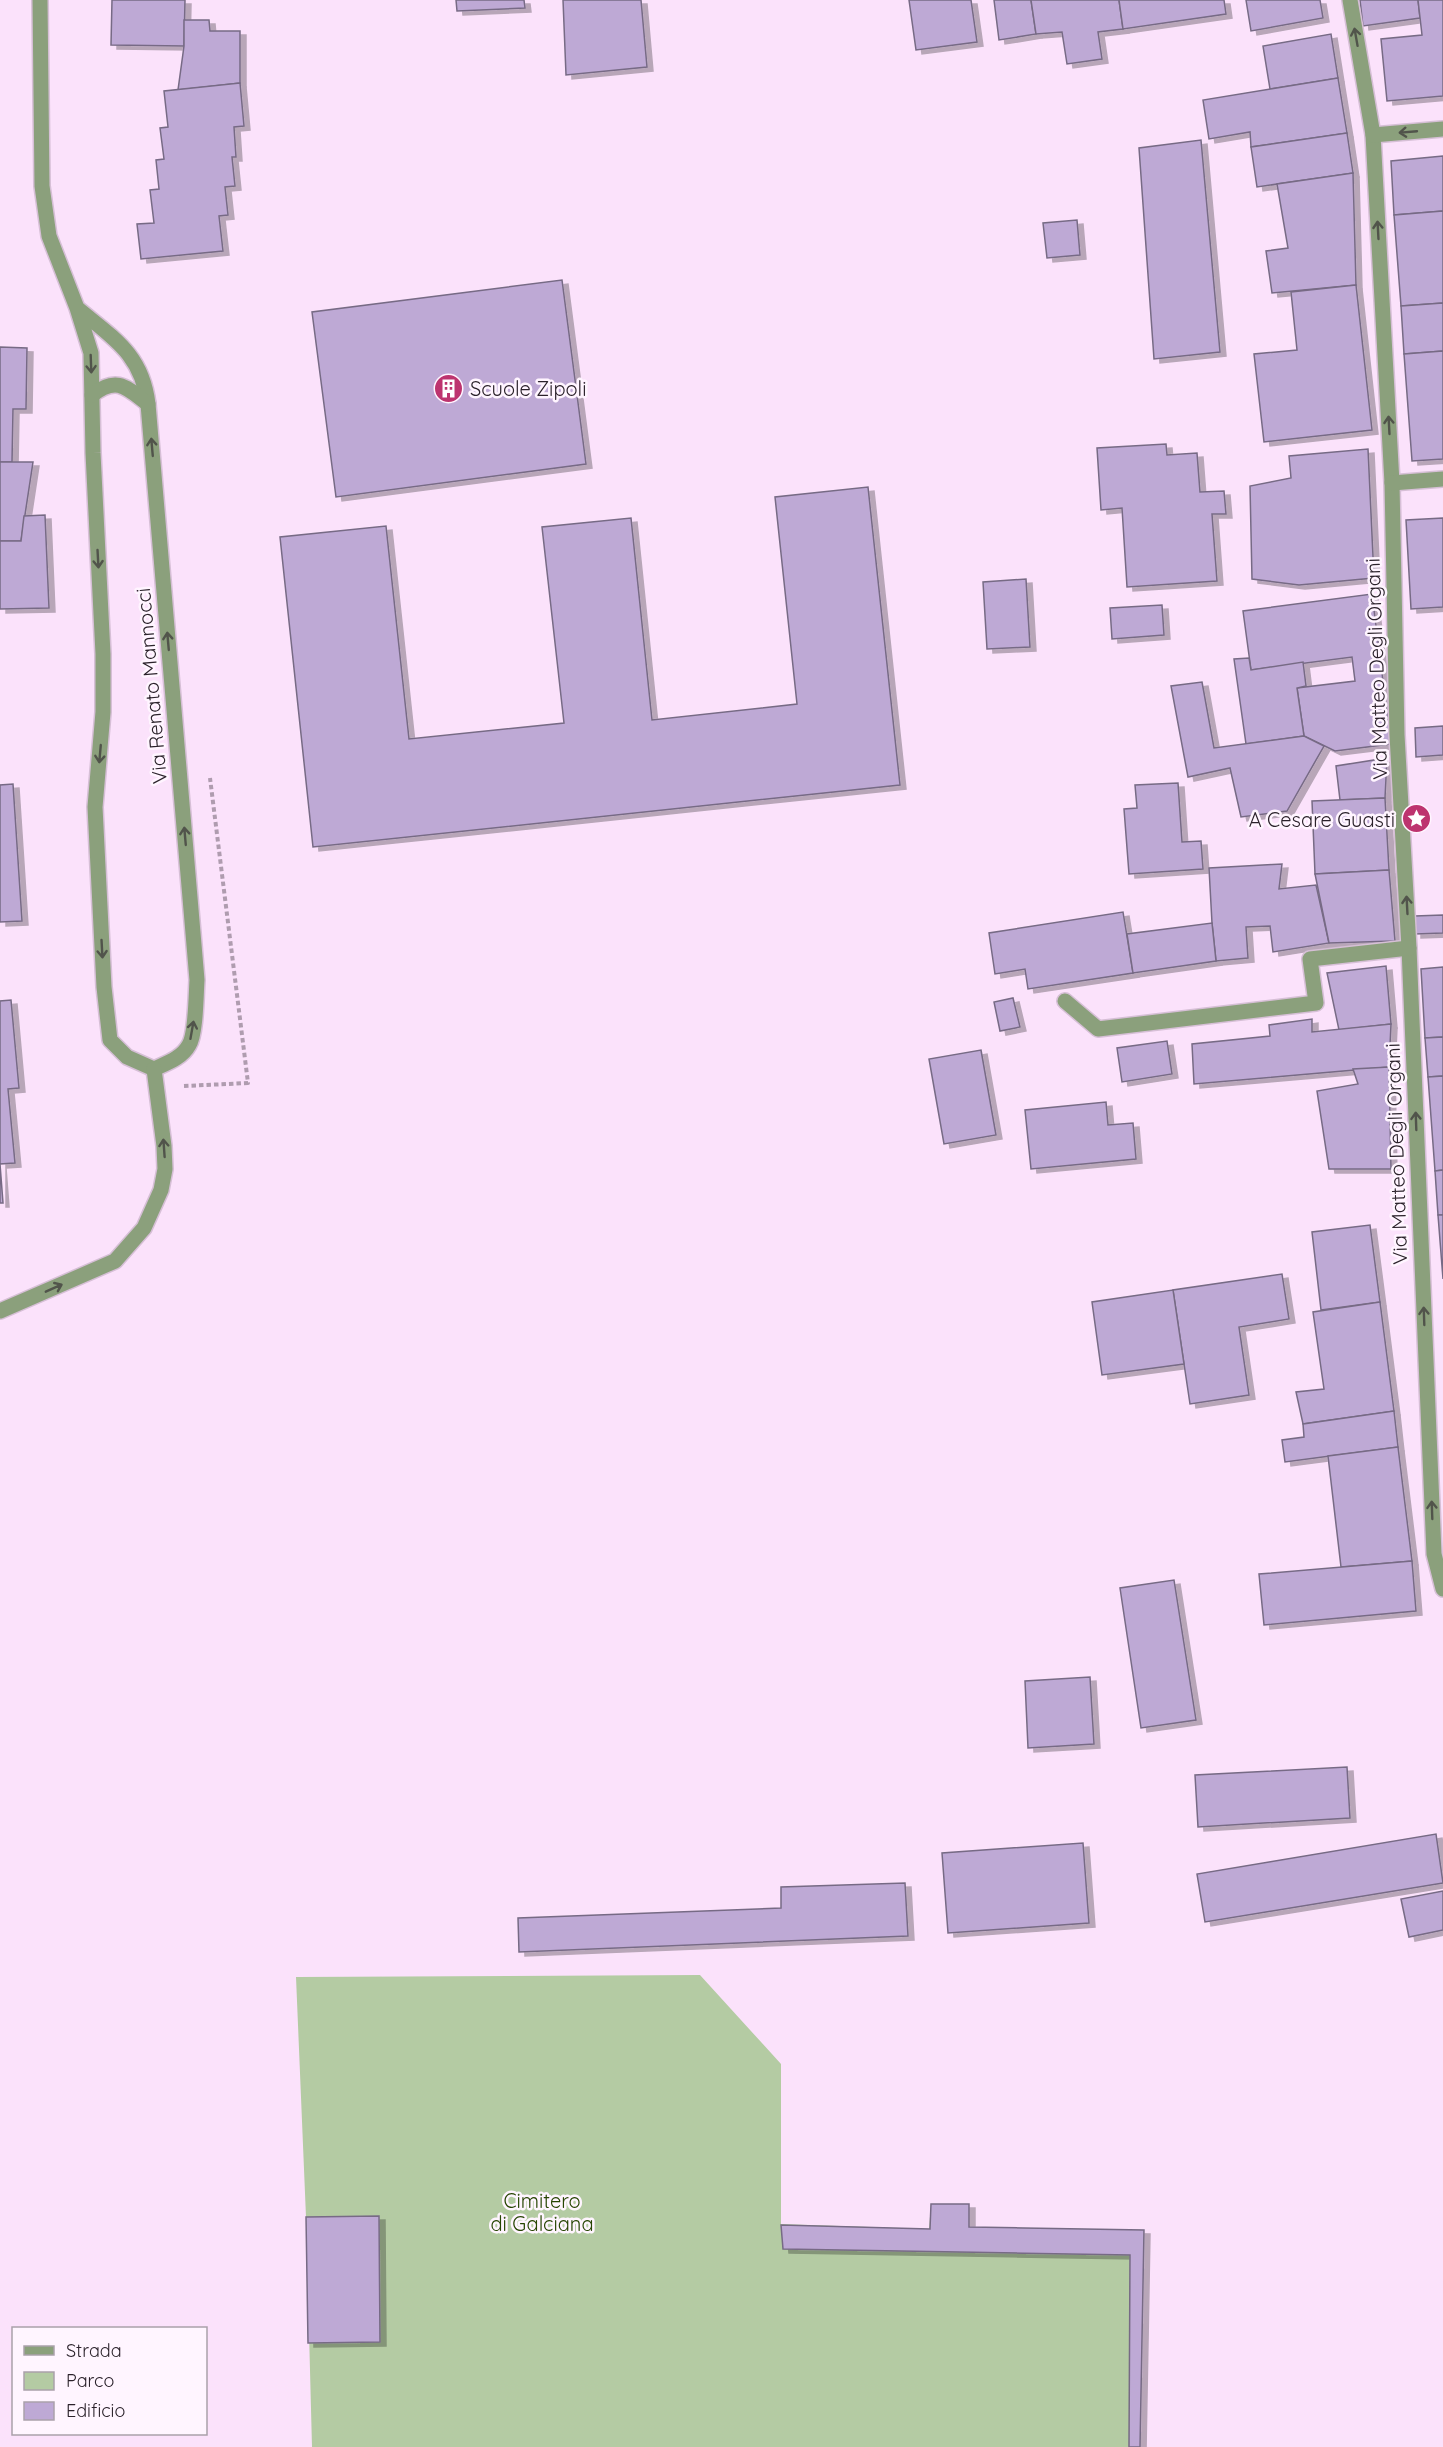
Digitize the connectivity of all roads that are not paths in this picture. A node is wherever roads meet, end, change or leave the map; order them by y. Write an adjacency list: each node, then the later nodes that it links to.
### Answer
1 (40, 0): 5 (street, Via Renato Mannocci)
2 (1350, 0): 4 (street, Via Matteo Degli Organi, one-way to 2)
3 (1443, 129): 4 (street, one-way to 4)
4 (1373, 135): 9 (street, Via Matteo Degli Organi, one-way to 4)
5 (77, 308): 6 (street, Via Renato Mannocci, one-way to 6); 7 (street, Via Renato Mannocci)
6 (92, 395): 7 (street); 12 (street, Via Renato Mannocci, one-way to 12)
7 (148, 404): 12 (street, Via Renato Mannocci, one-way to 7)
8 (1443, 479): 9 (street)
9 (1392, 483): 10 (street, Via Matteo Degli Organi, one-way to 9)
10 (1409, 948): 11 (street); 14 (street, Via Matteo Degli Organi, one-way to 10)
11 (1065, 1001)
12 (154, 1069): 13 (street, one-way to 12)
13 (0, 1311)
14 (1443, 1589)

